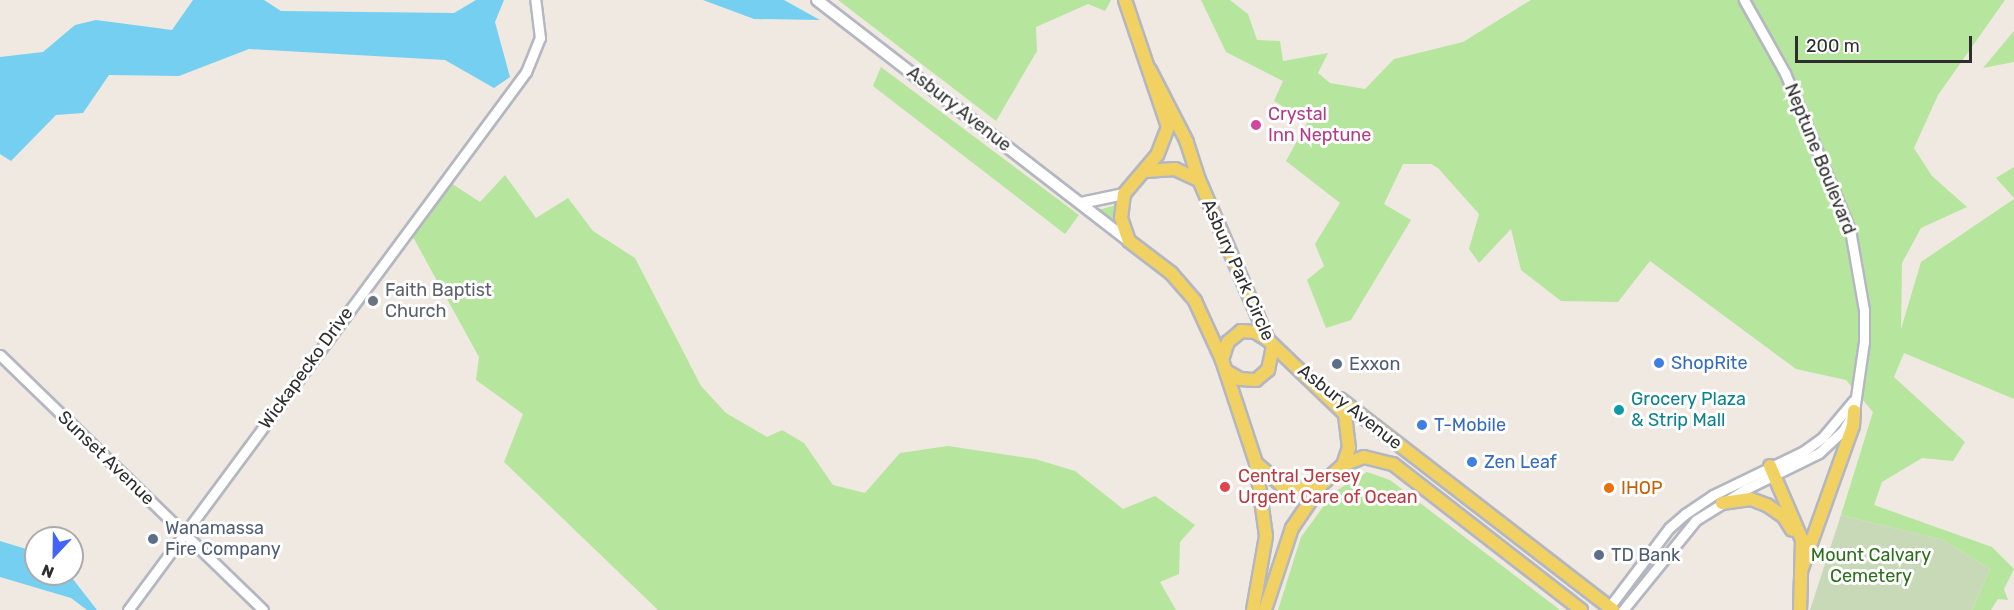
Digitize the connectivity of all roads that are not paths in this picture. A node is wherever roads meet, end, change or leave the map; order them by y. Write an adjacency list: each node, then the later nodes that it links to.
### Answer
1 (535, 0): 23 (street, Wickapecko Drive)
2 (817, 0): 9 (main road, Asbury Avenue)
3 (1125, 0): 5 (main road)
4 (1744, 0): 15 (street, Neptune Boulevard)
5 (1150, 70): 6 (main road); 7 (main road)
6 (1146, 171): 7 (main road, Asbury Park Circle); 8 (main road)
7 (1199, 180): 11 (main road, Asbury Park Circle)
8 (1124, 194): 9 (main road); 10 (main road)
9 (1081, 203): 10 (main road, Asbury Avenue)
10 (1129, 241): 14 (main road)
11 (1249, 296): 12 (main road, Asbury Park Circle); 26 (main road, Asbury Avenue)
12 (1270, 344): 14 (main road); 14 (main road); 17 (main road, Asbury Park Circle)
13 (0, 355): 23 (street, Sunset Avenue)
14 (1224, 365): 16 (main road)
15 (1854, 405): 18 (street, Neptune Boulevard); 24 (main road)
16 (1256, 463): 19 (main road); 29 (main road)
17 (1343, 465): 19 (main road); 25 (main road, Asbury Avenue)
18 (1773, 471): 20 (street, Neptune Boulevard); 21 (street, Neptune Boulevard); 24 (main road)
19 (1322, 484): 30 (main road)
20 (1702, 502): 22 (street); 26 (street, Neptune Boulevard)
21 (1722, 503): 22 (street, Neptune Boulevard); 24 (main road)
22 (1690, 526): 32 (street, Neptune Boulevard)
23 (184, 533): 27 (street, Wickapecko Drive); 28 (street, Sunset Avenue)
24 (1801, 572): 33 (main road)
25 (1572, 605): 31 (main road, Asbury Avenue)
26 (1610, 609)
27 (128, 610)
28 (263, 610)
29 (1253, 610)
30 (1265, 610)
31 (1581, 610)
32 (1623, 610)
33 (1800, 610)

